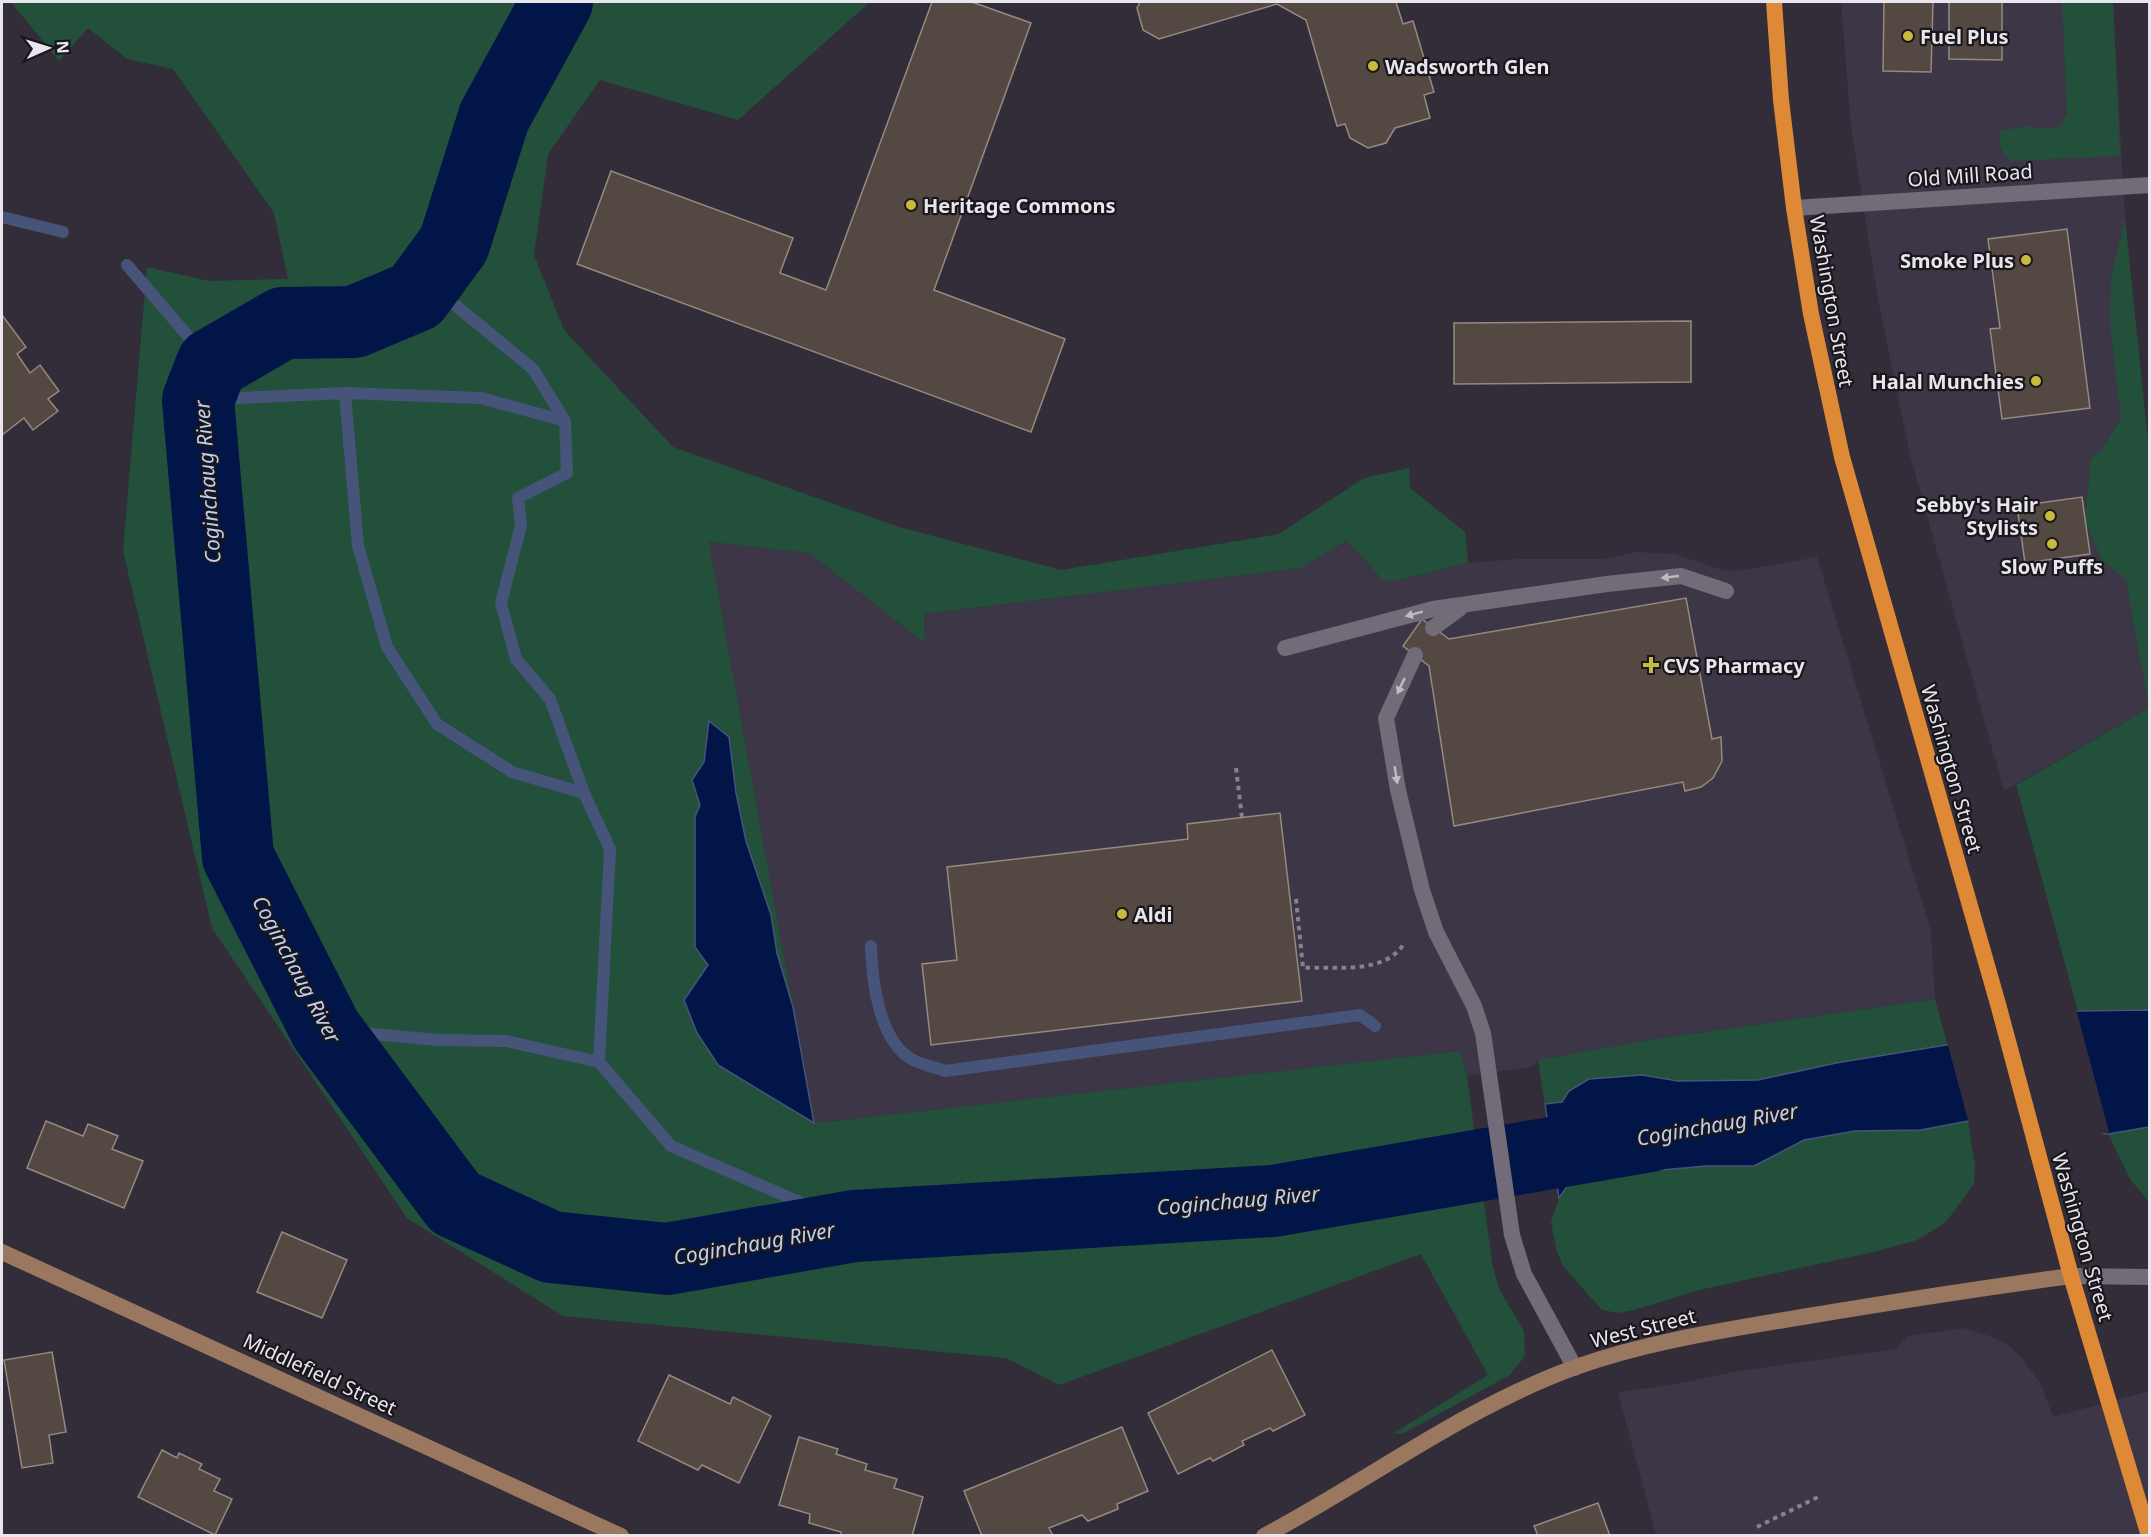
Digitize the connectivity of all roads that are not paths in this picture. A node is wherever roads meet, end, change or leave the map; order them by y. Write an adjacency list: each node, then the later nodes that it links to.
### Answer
1 (1774, 2): 3 (highway, Washington Street)
2 (2150, 185): 3 (street, Old Mill Road)
3 (1794, 208): 10 (highway, Washington Street)
4 (1726, 591): 5 (street, one-way to 5)
5 (1468, 603): 6 (street); 7 (street, one-way to 7)
6 (1433, 628)
7 (1285, 648)
8 (1415, 655): 12 (street, one-way to 12)
9 (2, 1252): 13 (main road, Middlefield Street)
10 (2071, 1276): 11 (street); 12 (main road, West Street); 15 (highway, Washington Street)
11 (2150, 1277)
12 (1575, 1368): 14 (main road, West Street)
13 (621, 1536)
14 (1264, 1536)
15 (2149, 1536)

